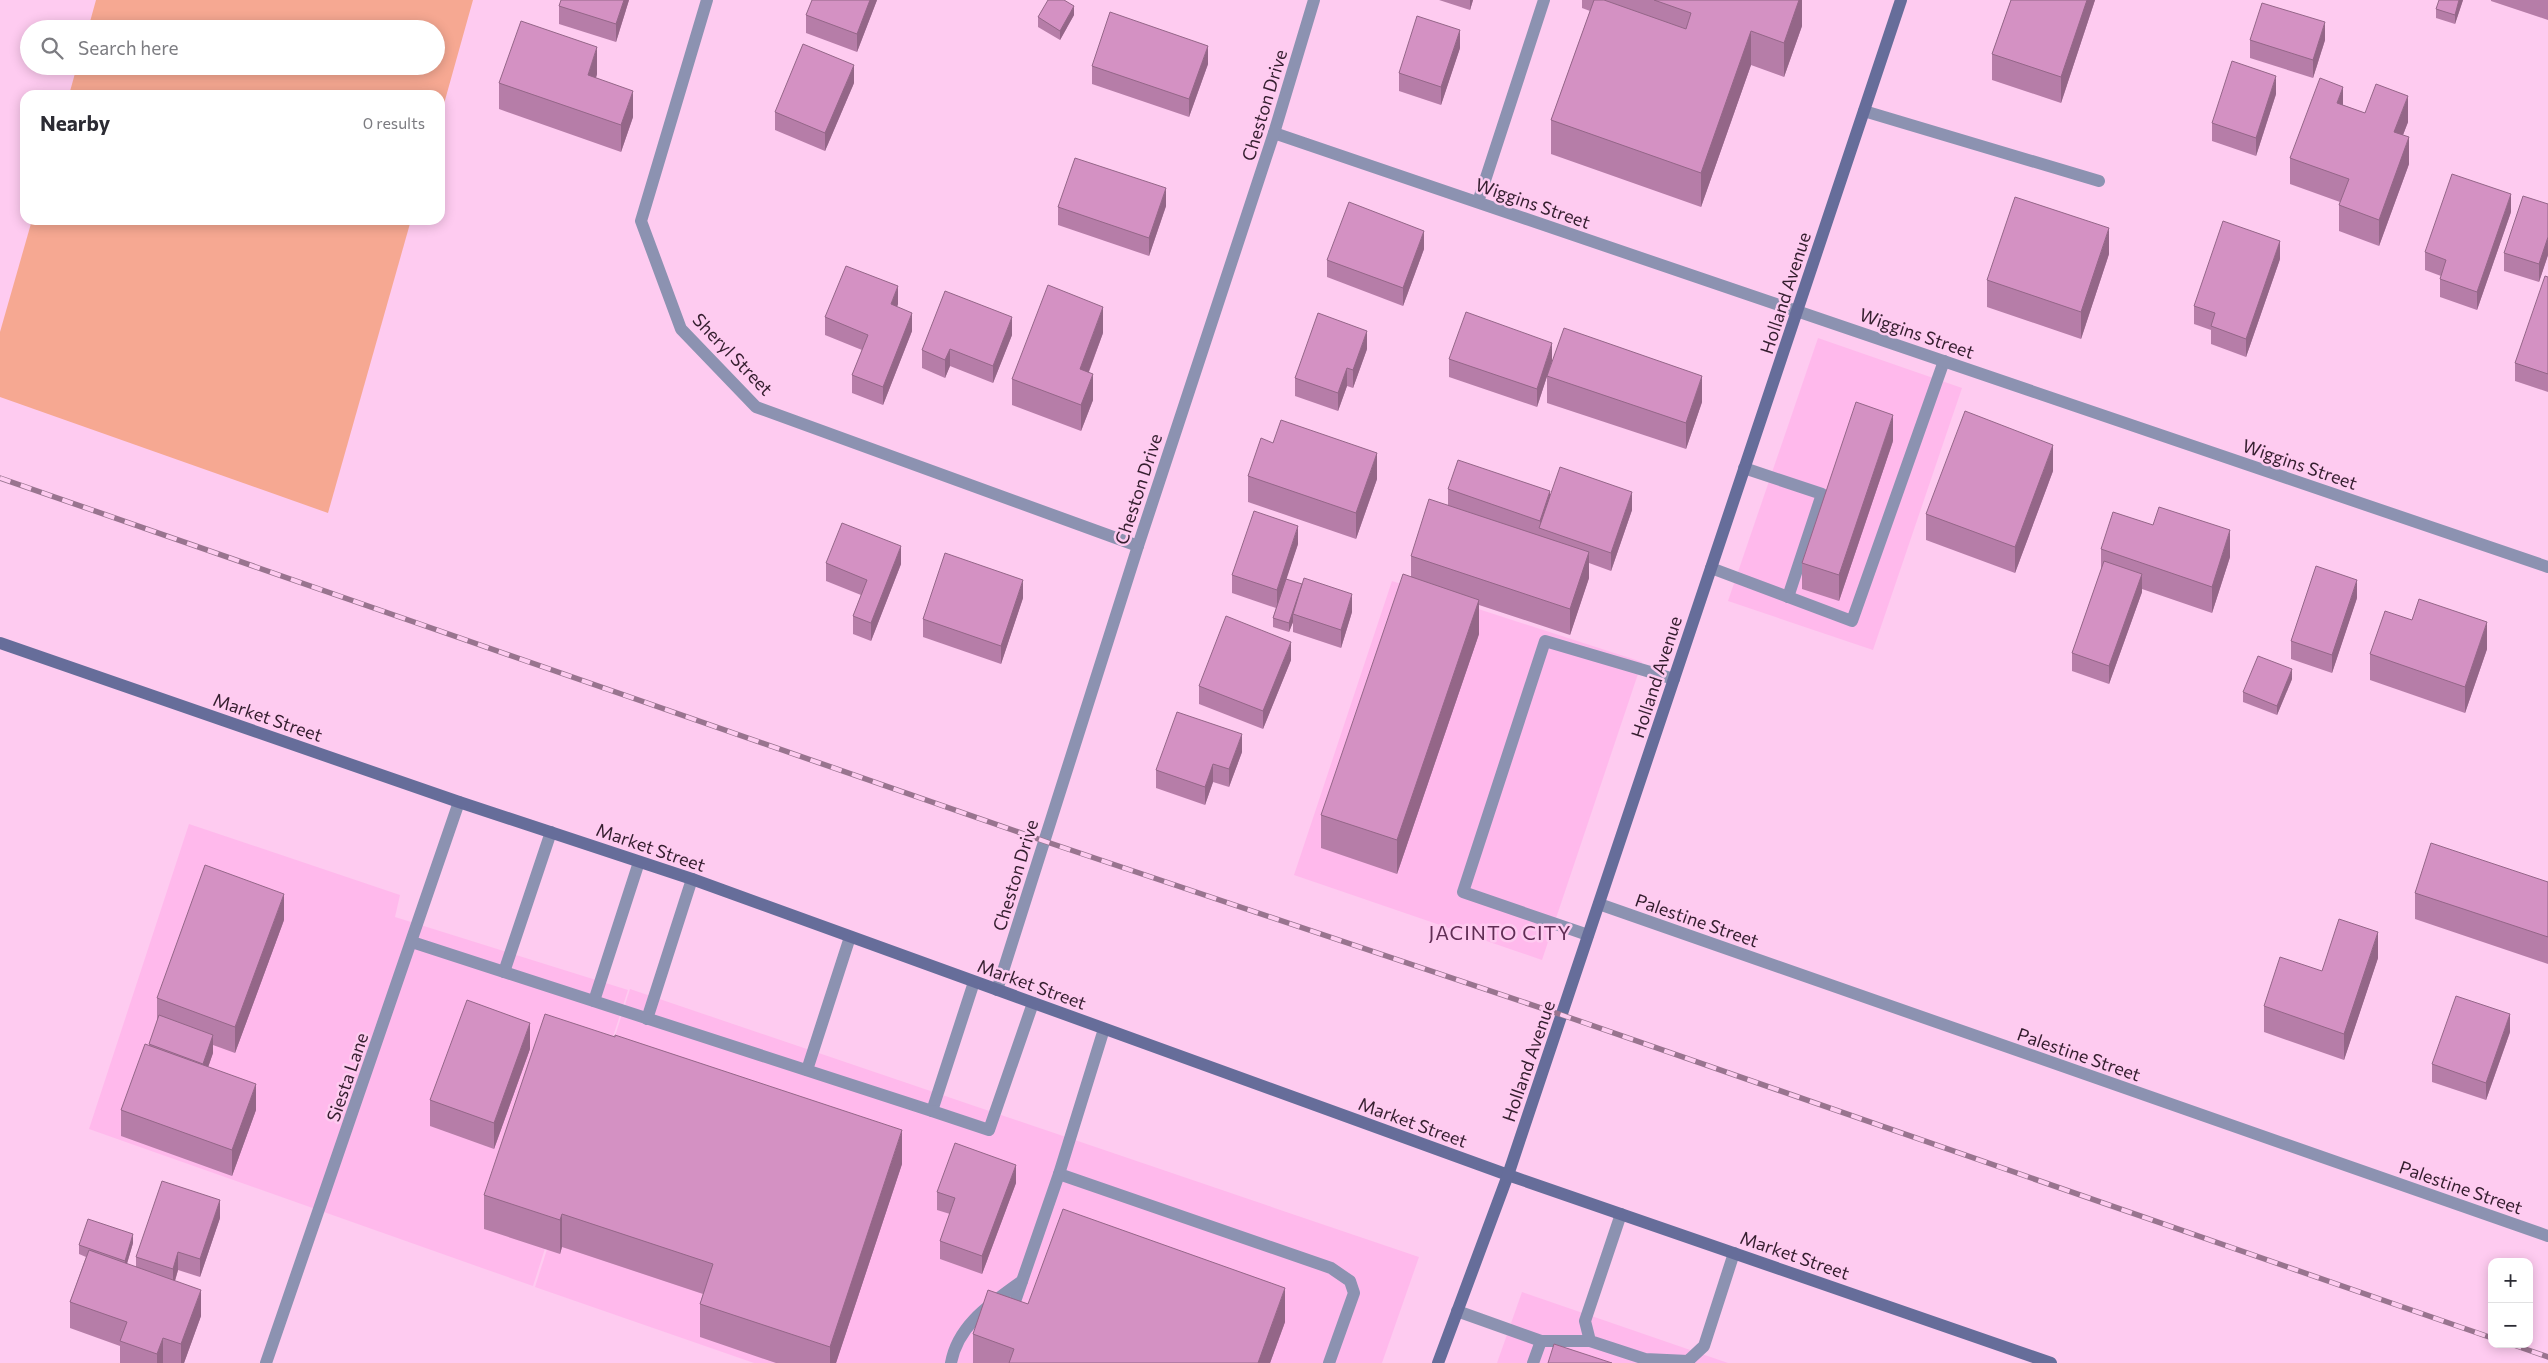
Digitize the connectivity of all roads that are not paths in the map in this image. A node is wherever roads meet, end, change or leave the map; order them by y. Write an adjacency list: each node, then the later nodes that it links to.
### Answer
1 (707, 0): 12 (street, Sheryl Street)
2 (1314, 0): 6 (street, Cheston Drive)
3 (1544, 0): 8 (street)
4 (1901, 0): 5 (main road, Holland Avenue)
5 (1864, 111): 7 (street); 9 (main road, Holland Avenue)
6 (1274, 133): 8 (street, Wiggins Street); 12 (street, Cheston Drive)
7 (2099, 181)
8 (1478, 202): 9 (street, Wiggins Street)
9 (1797, 311): 10 (street, Wiggins Street); 11 (main road, Holland Avenue)
10 (1944, 361): 13 (street, Wiggins Street); 15 (street)
11 (1744, 468): 14 (main road, Holland Avenue); 15 (street)
12 (1138, 546): 28 (street, Cheston Drive)
13 (2548, 567)
14 (1711, 568): 15 (street); 17 (main road, Holland Avenue)
15 (1788, 597)
16 (0, 643): 18 (main road, Market Street)
17 (1674, 679): 22 (main road, Holland Avenue); 23 (street)
18 (459, 802): 19 (main road, Market Street); 25 (street, Siesta Lane)
19 (551, 832): 20 (main road, Market Street); 26 (street)
20 (639, 862): 21 (main road, Market Street); 29 (street)
21 (692, 879): 24 (main road, Market Street); 31 (street)
22 (1599, 904): 23 (main road, Holland Avenue); 38 (street, Palestine Street)
23 (1588, 935): 36 (main road, Holland Avenue)
24 (850, 936): 27 (main road, Market Street); 33 (street)
25 (412, 942): 26 (street); 46 (street, Siesta Lane)
26 (504, 972): 29 (street)
27 (974, 982): 28 (main road, Market Street); 34 (street)
28 (997, 990): 30 (main road, Market Street)
29 (594, 1001): 31 (street)
30 (1033, 1004): 32 (main road, Market Street); 34 (street)
31 (647, 1019): 33 (street)
32 (1104, 1029): 35 (street); 36 (main road, Market Street)
33 (806, 1070): 34 (street)
34 (932, 1111)
35 (1059, 1174): 40 (street); 48 (street)
36 (1508, 1175): 37 (main road, Market Street); 41 (main road, Holland Avenue)
37 (1621, 1214): 39 (main road, Market Street); 44 (street)
38 (2548, 1236)
39 (1734, 1253): 45 (street); 51 (main road, Market Street)
40 (1022, 1281): 42 (street); 47 (street)
41 (1457, 1312): 43 (street); 49 (main road, Holland Avenue)
42 (1007, 1326)
43 (1541, 1341): 44 (street); 50 (street)
44 (1590, 1341): 45 (street)
45 (1689, 1362)
46 (266, 1363)
47 (950, 1363)
48 (1329, 1363)
49 (1438, 1363)
50 (1533, 1363)
51 (2051, 1363)

